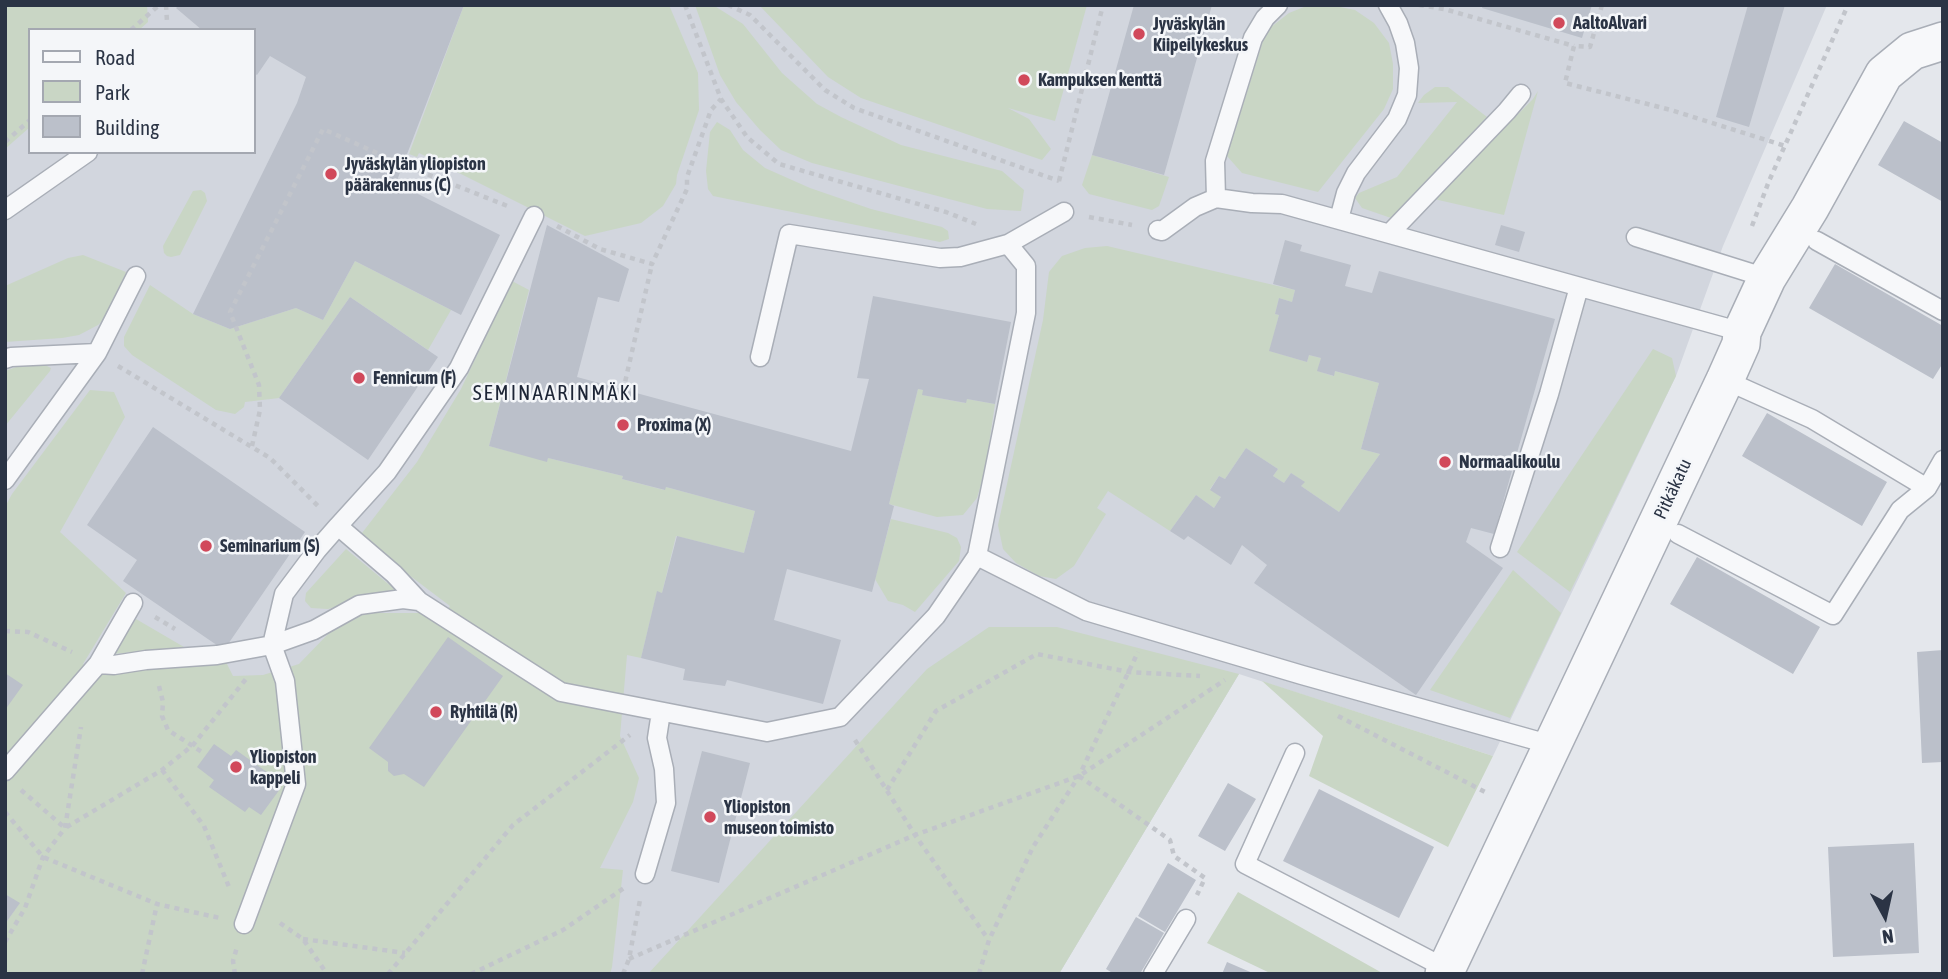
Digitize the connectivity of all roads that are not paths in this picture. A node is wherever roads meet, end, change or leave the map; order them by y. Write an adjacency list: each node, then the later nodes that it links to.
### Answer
1 (1278, 5): 6 (lane)
2 (1388, 5): 10 (lane)
3 (1943, 41): 17 (street, Pitkäkatu)
4 (1521, 94): 12 (lane)
5 (85, 154): 7 (lane)
6 (1216, 198): 10 (lane); 11 (lane)
7 (5, 210)
8 (1064, 212): 15 (lane)
9 (534, 216): 28 (lane)
10 (1339, 219): 12 (lane)
11 (1158, 230)
12 (1390, 233): 18 (lane)
13 (1636, 237): 17 (lane)
14 (1817, 242): 19 (lane)
15 (1008, 244): 22 (lane); 31 (lane)
16 (136, 276): 21 (lane)
17 (1767, 278): 20 (street, Pitkäkatu)
18 (1579, 287): 20 (lane); 30 (lane)
19 (1943, 311)
20 (1742, 338): 24 (street, Pitkäkatu)
21 (97, 354): 23 (lane); 26 (lane)
22 (760, 356)
23 (5, 359)
24 (1725, 380): 27 (lane); 37 (street, Pitkäkatu)
25 (1943, 460): 27 (lane)
26 (5, 480)
27 (1927, 488): 29 (lane)
28 (338, 526): 32 (lane); 34 (lane)
29 (1678, 534)
30 (1500, 548)
31 (977, 556): 36 (lane); 37 (lane)
32 (419, 601): 34 (lane); 36 (lane)
33 (133, 603): 35 (lane)
34 (272, 645): 35 (lane); 42 (lane)
35 (98, 664): 39 (lane)
36 (661, 712): 40 (lane)
37 (1552, 745): 43 (street, Pitkäkatu)
38 (1295, 753): 43 (lane)
39 (10, 777)
40 (645, 874)
41 (1186, 919): 44 (lane)
42 (244, 924)
43 (1446, 971)
44 (1153, 974)

